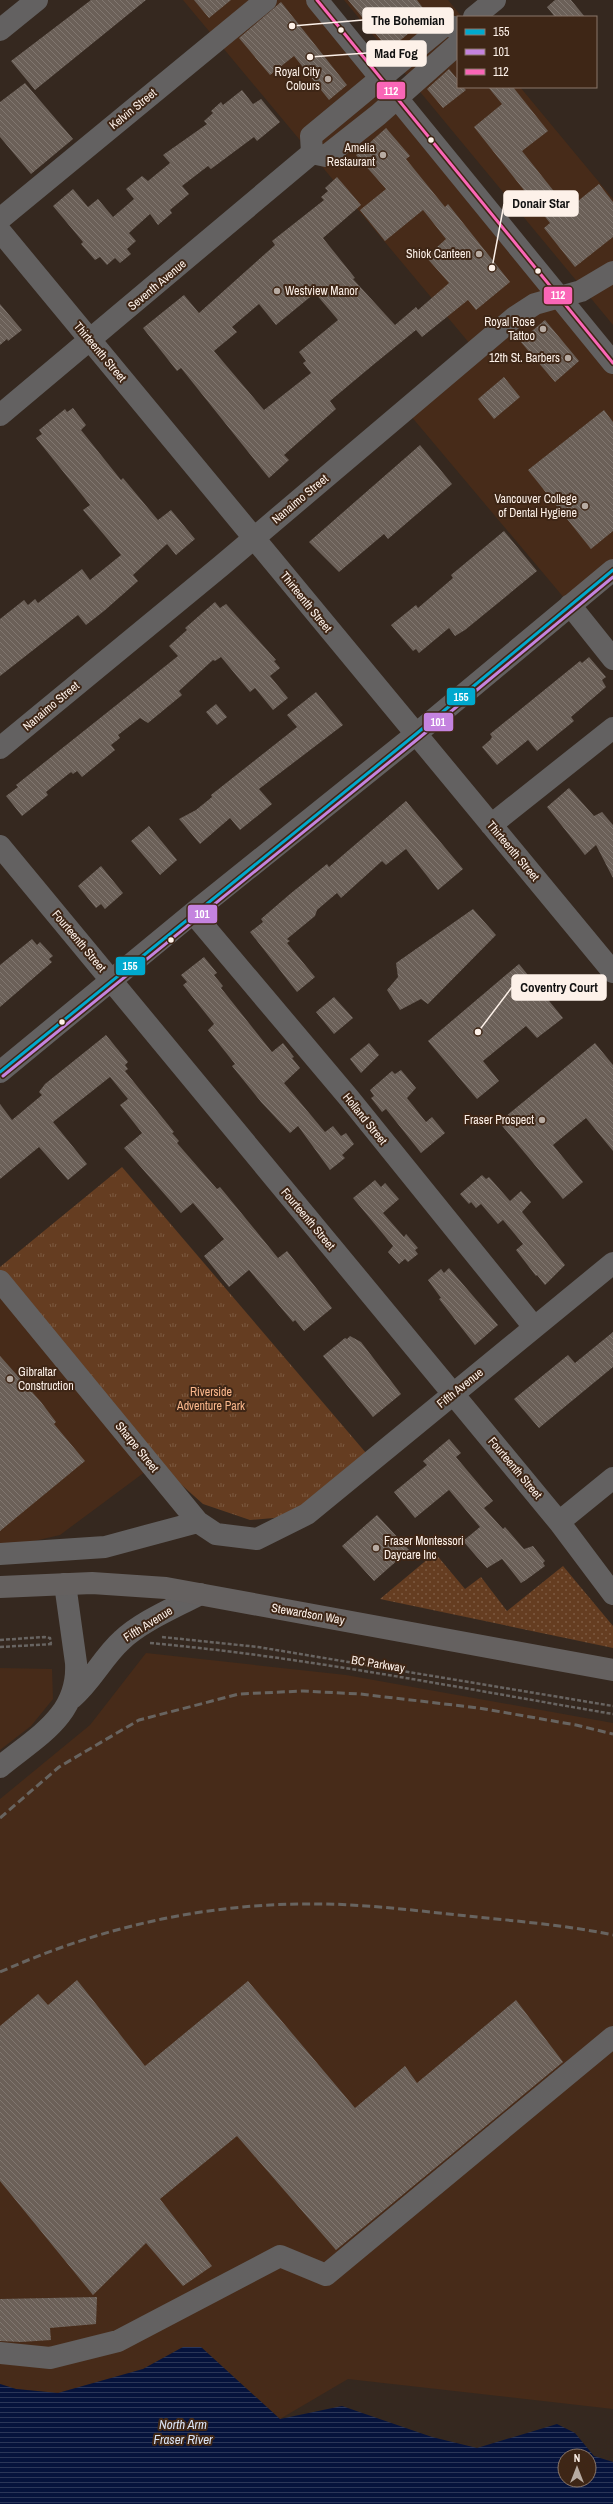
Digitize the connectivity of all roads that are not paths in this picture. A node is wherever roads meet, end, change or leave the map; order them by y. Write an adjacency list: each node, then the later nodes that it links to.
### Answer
1 (37, 0): 7 (street)
2 (266, 0): 12 (street, Kelvin Street)
3 (317, 0): 9 (street)
4 (495, 0): 5 (street)
5 (475, 16)
6 (457, 28): 9 (street)
7 (0, 30)
8 (457, 45): 10 (street)
9 (381, 78): 10 (street); 11 (street)
10 (396, 97): 11 (street); 15 (street)
11 (312, 153): 16 (street, Seventh Avenue)
12 (0, 219)
13 (0, 231): 16 (street, Thirteenth Street)
14 (613, 272): 15 (street, Nanaimo Street)
15 (559, 297): 17 (street); 19 (street, Nanaimo Street)
16 (91, 341): 18 (street, Seventh Avenue); 19 (street, Thirteenth Street)
17 (613, 363)
18 (0, 416)
19 (254, 538): 24 (street, Thirteenth Street); 25 (street, Nanaimo Street)
20 (613, 570): 21 (street)
21 (570, 606): 22 (street); 24 (street)
22 (613, 659)
23 (613, 728): 26 (street)
24 (416, 734): 26 (street, Thirteenth Street); 28 (street)
25 (0, 748)
26 (492, 825): 29 (street, Thirteenth Street)
27 (0, 846): 30 (street, Fourteenth Street)
28 (193, 913): 30 (street); 34 (street, Holland Street)
29 (613, 972)
30 (111, 980): 31 (street); 35 (street, Fourteenth Street)
31 (0, 1072)
32 (613, 1263): 34 (street, Fifth Avenue)
33 (0, 1281): 38 (street, Sharpe Street)
34 (534, 1327): 35 (street, Fifth Avenue)
35 (453, 1394): 37 (street, Fifth Avenue); 39 (street, Fourteenth Street)
36 (613, 1478): 39 (street)
37 (307, 1514): 38 (street, Sharpe Street)
38 (198, 1522): 40 (street)
39 (559, 1522): 44 (street, Fourteenth Street)
40 (0, 1554)
41 (65, 1584): 42 (main road, Stewardson Way); 43 (main road, Stewardson Way); 46 (street, Fifth Avenue)
42 (0, 1587)
43 (200, 1594): 45 (main road, Stewardson Way); 46 (street, Fifth Avenue)
44 (613, 1594)
45 (613, 1670)
46 (72, 1698): 47 (street, Fifth Avenue)
47 (0, 1767)
48 (613, 2037): 49 (street)
49 (0, 2353)

